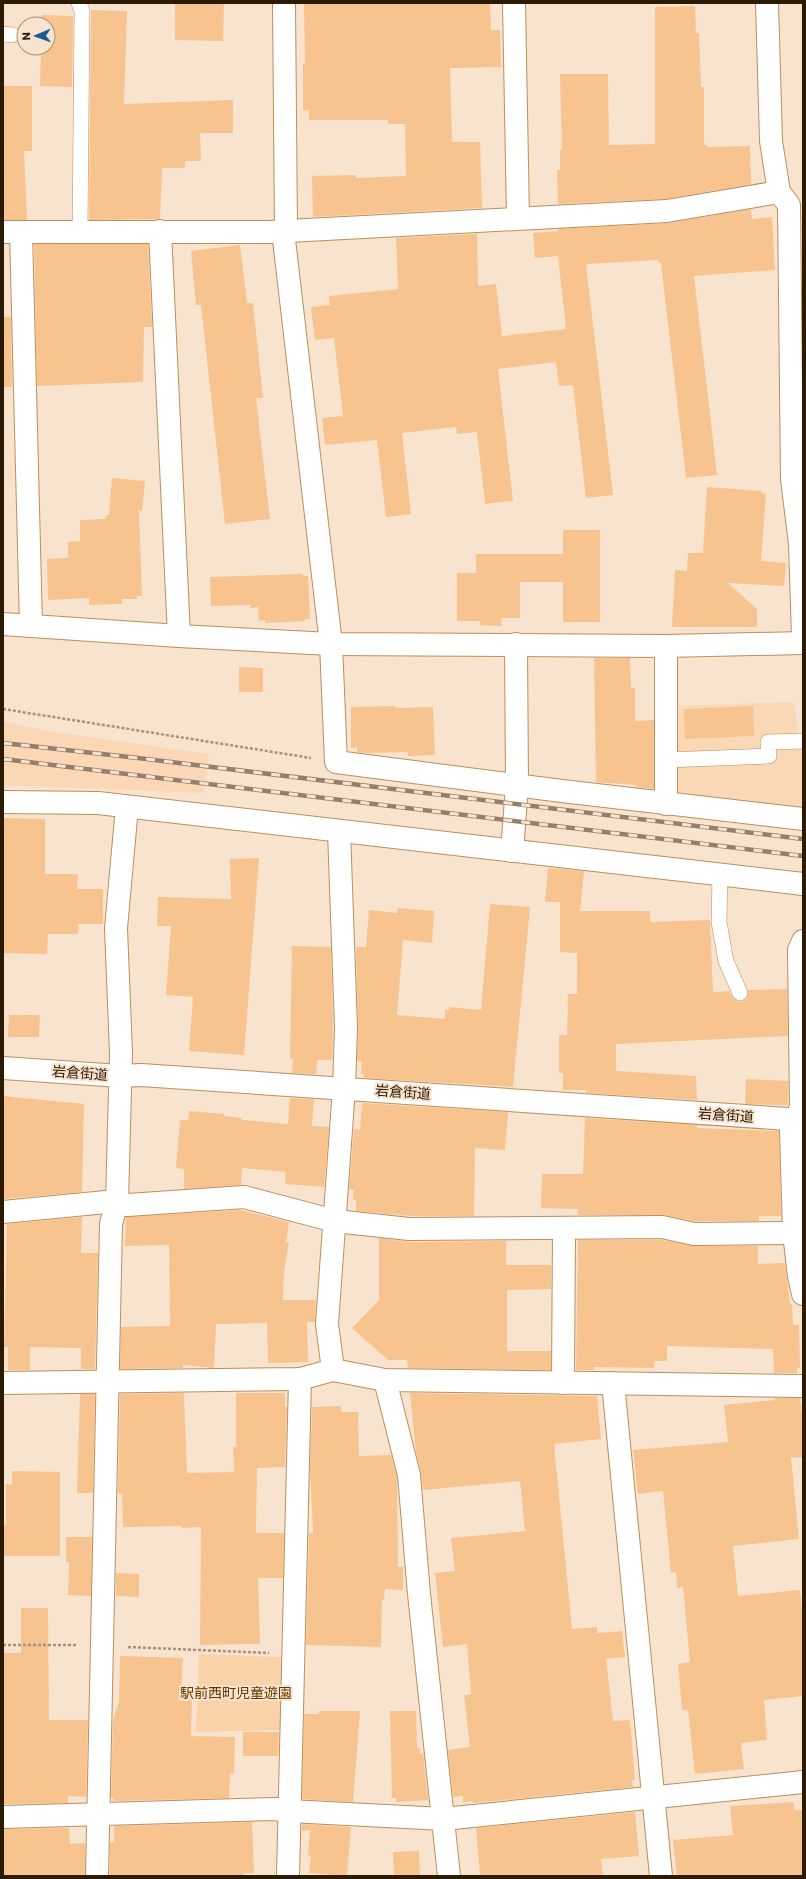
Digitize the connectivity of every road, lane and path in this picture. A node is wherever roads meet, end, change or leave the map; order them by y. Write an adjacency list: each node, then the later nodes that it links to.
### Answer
1 (79, 3): 9 (lane)
2 (284, 3): 7 (street)
3 (514, 3): 6 (street)
4 (767, 3): 5 (street)
5 (790, 200): 6 (street); 14 (street)
6 (518, 218): 7 (street)
7 (285, 230): 10 (street); 16 (street)
8 (12, 232): 9 (street); 12 (street)
9 (80, 232): 10 (street)
10 (160, 232): 13 (street)
11 (3, 624): 12 (street)
12 (31, 626): 13 (street)
13 (179, 636): 16 (street)
14 (803, 638)
15 (803, 643): 18 (street)
16 (331, 644): 17 (street); 22 (street)
17 (516, 644): 18 (street); 23 (street)
18 (666, 646): 21 (street)
19 (3, 710): 22 (path)
20 (803, 741): 21 (lane)
21 (666, 760): 25 (street)
22 (336, 762): 23 (street)
23 (517, 786): 25 (street); 29 (street)
24 (3, 802): 26 (street)
25 (666, 804): 27 (street)
26 (127, 807): 28 (street); 35 (street)
27 (803, 819)
28 (339, 831): 29 (street); 36 (street)
29 (512, 851): 30 (street)
30 (720, 874): 31 (street); 33 (lane)
31 (803, 884)
32 (803, 941): 37 (street)
33 (740, 993)
34 (3, 1068): 35 (street, 岩倉街道)
35 (120, 1076): 36 (street, 岩倉街道); 38 (street)
36 (344, 1088): 37 (street, 岩倉街道); 40 (street)
37 (800, 1120): 42 (street)
38 (117, 1202): 39 (street); 40 (street); 47 (street)
39 (3, 1212)
40 (335, 1221): 41 (street); 44 (street)
41 (564, 1229): 42 (street); 49 (street)
42 (794, 1233): 43 (street)
43 (803, 1294)
44 (333, 1370): 45 (street); 46 (street)
45 (300, 1379): 47 (street); 54 (street)
46 (385, 1380): 49 (street); 60 (street)
47 (109, 1382): 48 (street); 53 (street)
48 (3, 1383)
49 (563, 1383): 50 (street)
50 (613, 1383): 51 (street); 56 (street)
51 (803, 1386)
52 (3, 1645): 53 (path)
53 (103, 1646): 54 (path); 58 (street)
54 (293, 1654): 57 (street)
55 (803, 1782): 56 (street)
56 (654, 1798): 60 (street); 64 (street)
57 (289, 1811): 58 (street); 60 (street); 62 (street)
58 (99, 1814): 59 (street); 61 (street)
59 (3, 1817)
60 (444, 1819): 63 (street)
61 (97, 1876)
62 (288, 1876)
63 (449, 1876)
64 (661, 1876)

